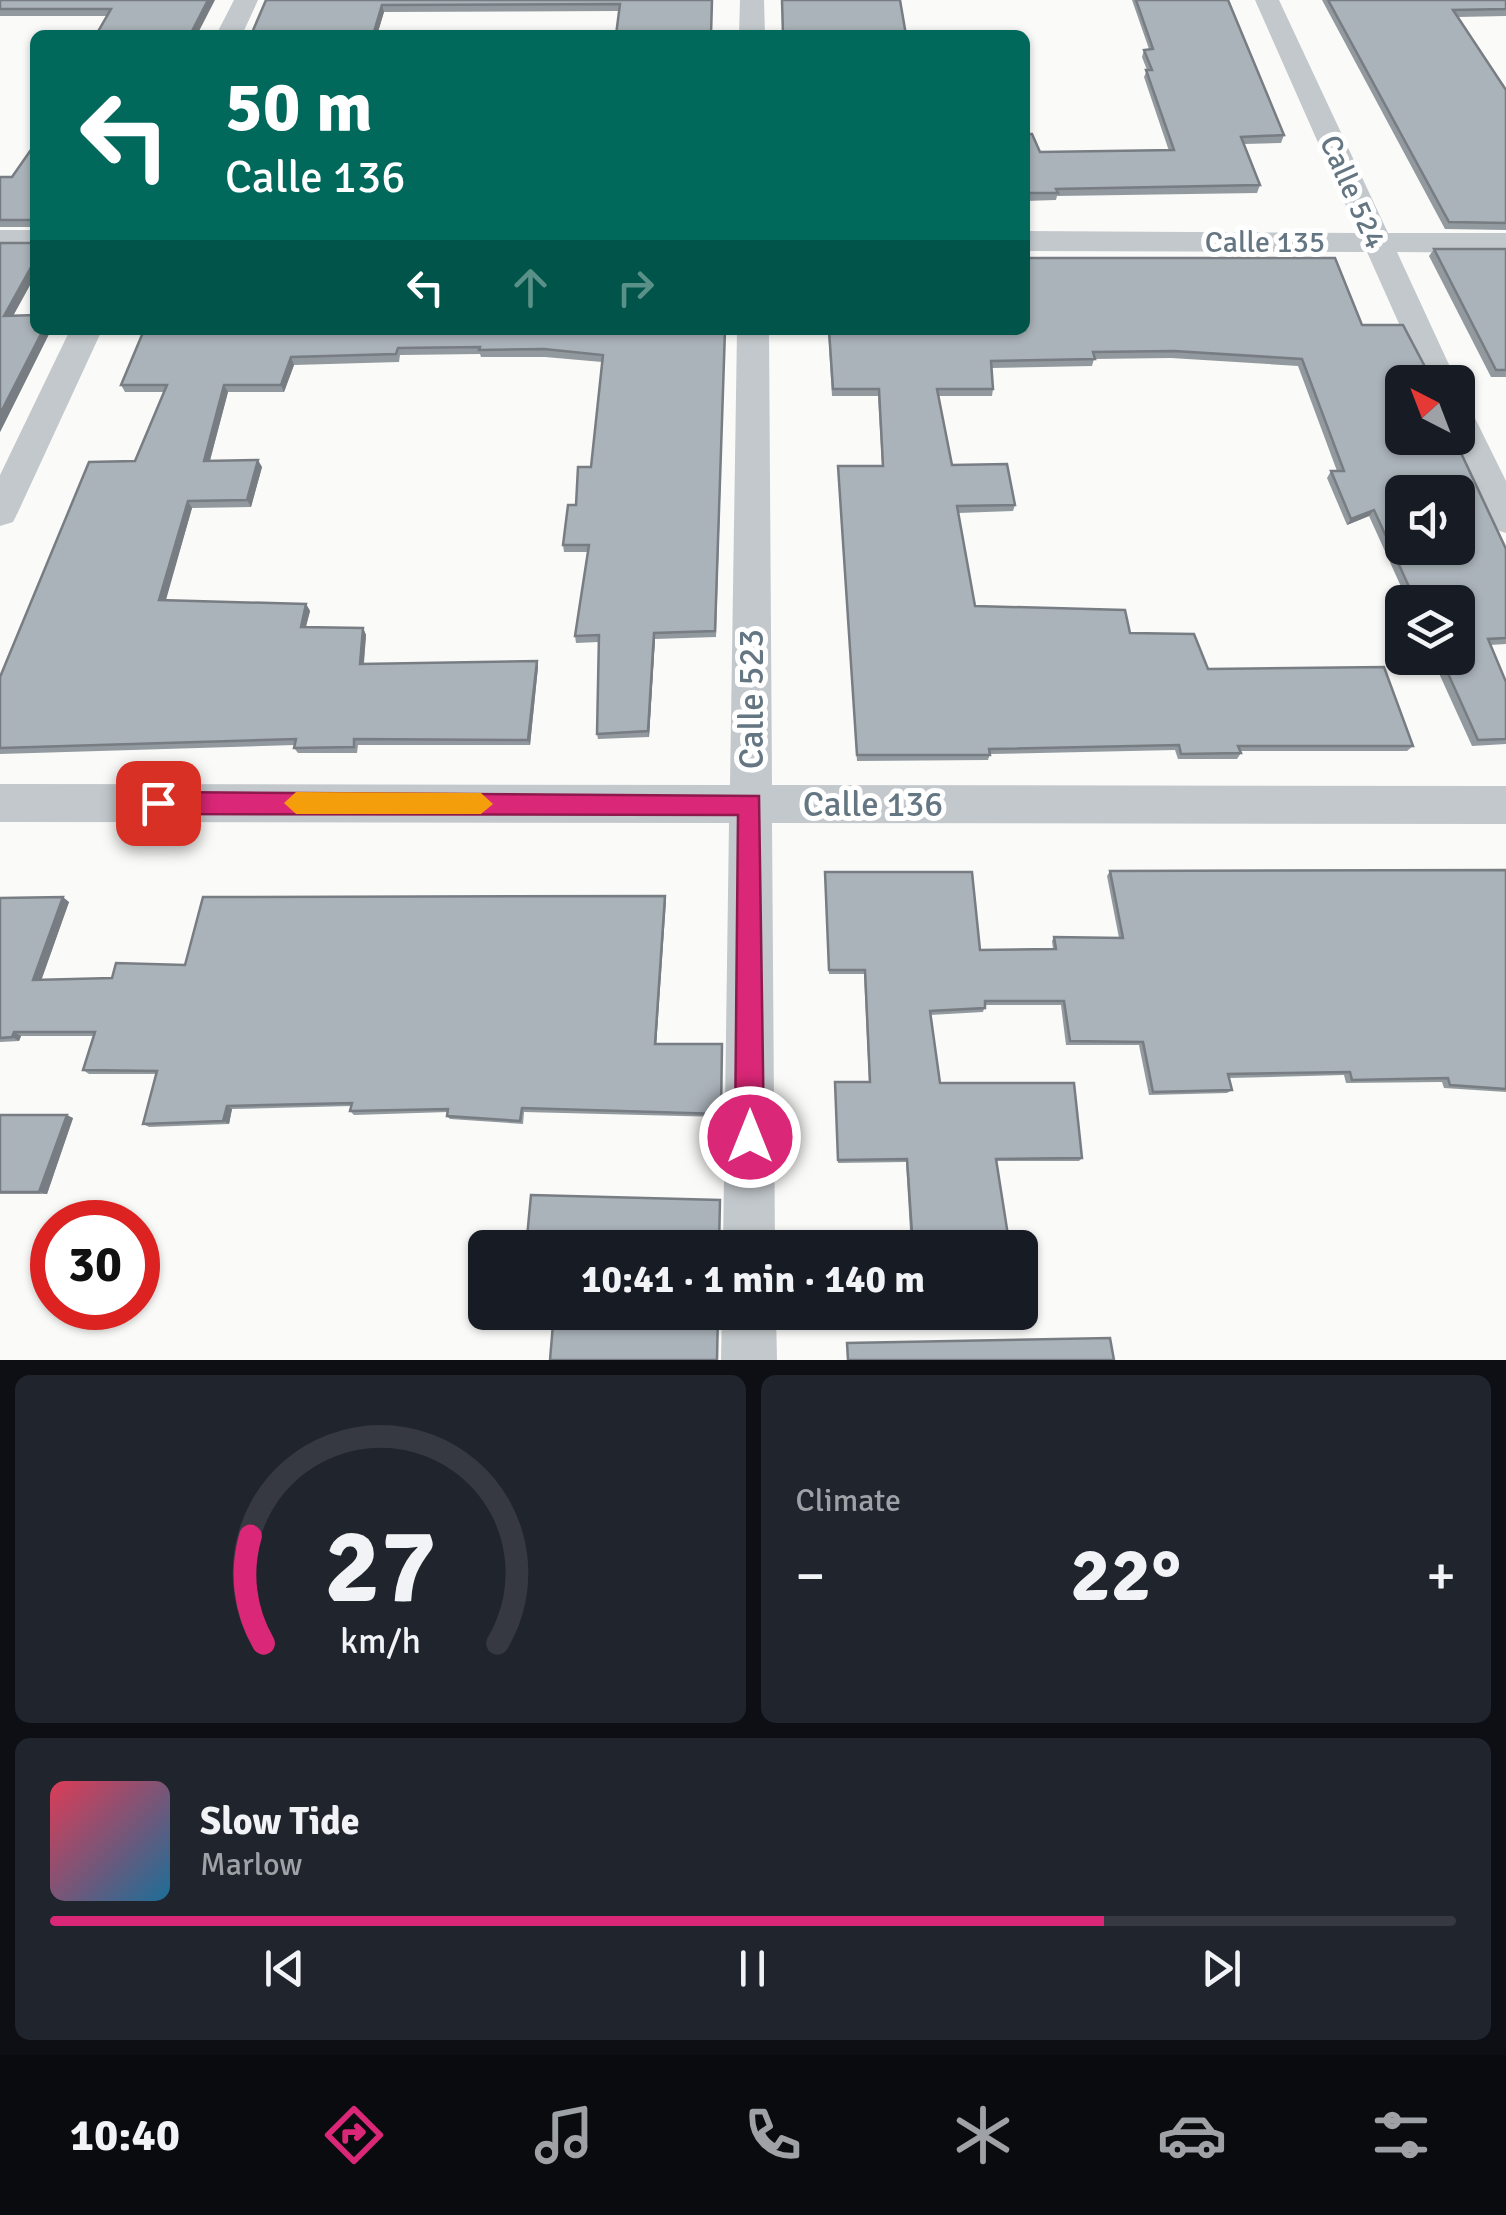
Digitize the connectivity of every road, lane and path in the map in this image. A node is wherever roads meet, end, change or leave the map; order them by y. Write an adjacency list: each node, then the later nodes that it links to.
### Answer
1 (246, 0): 4 (street)
2 (752, 0): 5 (street)
3 (1267, 0): 9 (street, Calle 524)
4 (231, 30)
5 (752, 30)
6 (30, 238): 7 (street)
7 (0, 239)
8 (1030, 241): 9 (street, Calle 135)
9 (1375, 243): 10 (street, Calle 135); 13 (street, Calle 524)
10 (1506, 243)
11 (84, 335): 15 (street)
12 (752, 335): 18 (street, Calle 523)
13 (1433, 365)
14 (1475, 453): 16 (street)
15 (0, 512)
16 (1506, 519)
17 (0, 803): 18 (street, Calle 136)
18 (750, 804): 19 (street, Calle 136); 20 (street, Calle 523)
19 (1506, 805)
20 (749, 1230)
21 (749, 1330): 22 (street)
22 (749, 1360)

